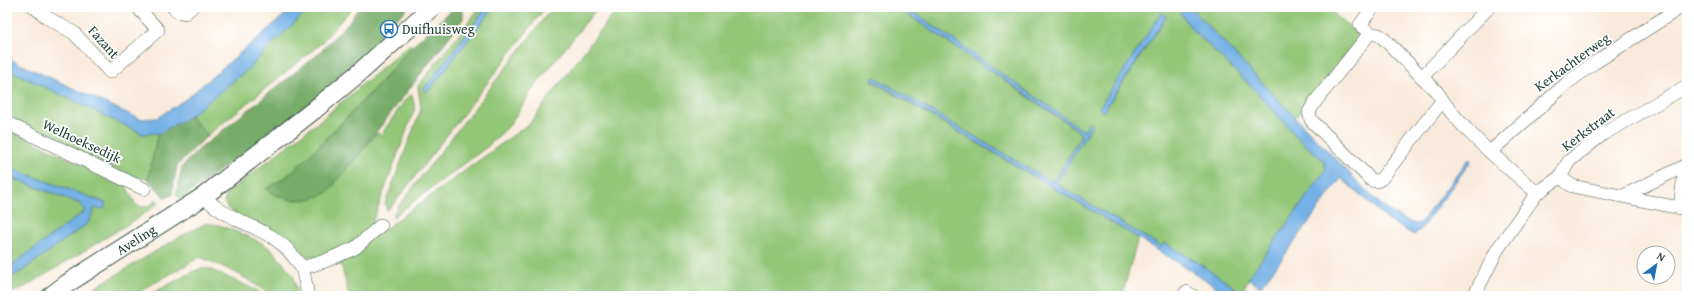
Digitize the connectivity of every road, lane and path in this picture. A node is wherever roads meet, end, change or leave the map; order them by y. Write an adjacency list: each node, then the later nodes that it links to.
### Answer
1 (34, 7): 2 (street, Fazant)
2 (144, 7)
3 (173, 7): 4 (street)
4 (192, 7)
5 (432, 7): 18 (main road)
6 (1373, 7): 9 (street)
7 (1489, 7): 10 (street)
8 (1681, 7): 14 (street, Kerkachterweg)
9 (1365, 29): 10 (street); 12 (street)
10 (1422, 77): 12 (street)
11 (1687, 86): 15 (street, Kerkstraat)
12 (1442, 101): 14 (street)
13 (7, 123): 16 (street, Welhoeksedijk)
14 (1490, 152): 17 (street)
15 (1560, 177): 17 (street, Kerkstraat); 19 (street)
16 (144, 189)
17 (1537, 192): 28 (street, Kerkstraat)
18 (204, 196): 21 (street); 22 (main road, Aveling)
19 (1623, 196): 19 (street)
20 (381, 225): 21 (street)
21 (302, 268): 25 (street)
22 (68, 283): 23 (main road, Aveling); 24 (main road, Aveling)
23 (37, 296)
24 (51, 296)
25 (308, 296)
26 (1185, 296): 27 (street)
27 (1193, 296)
28 (1474, 296)

